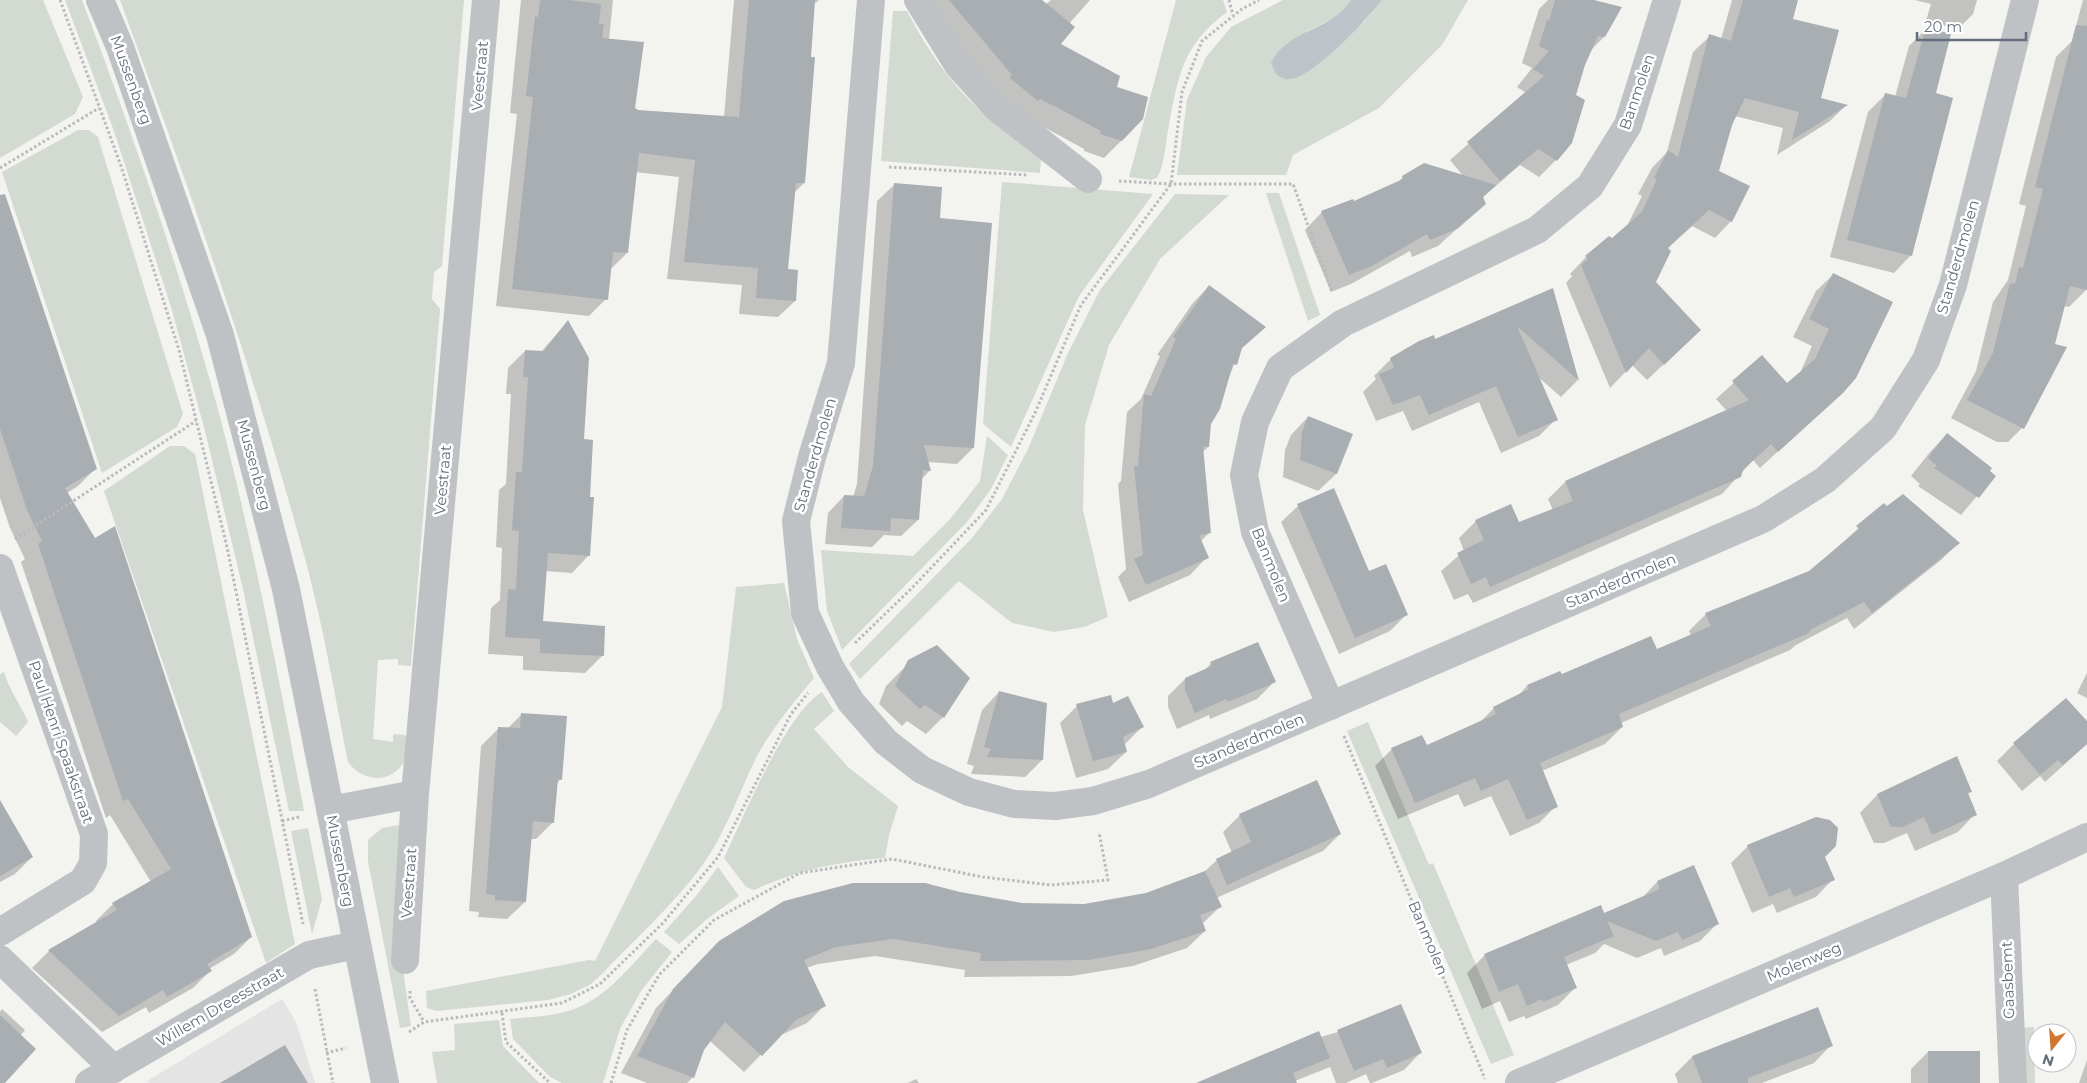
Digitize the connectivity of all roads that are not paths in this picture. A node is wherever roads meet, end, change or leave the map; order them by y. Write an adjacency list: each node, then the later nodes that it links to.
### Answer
1 (100, 0): 11 (street, Mussenberg)
2 (486, 0): 10 (street, Veestraat)
3 (871, 0): 9 (street, Standerdmolen)
4 (918, 0): 7 (street)
5 (1667, 0): 9 (street, Banmolen)
6 (2025, 0): 9 (street, Standerdmolen)
7 (1088, 179)
8 (4, 556): 14 (street, Paul Henri Spaakstraat)
9 (1330, 706)
10 (415, 794): 11 (street); 17 (street, Veestraat)
11 (330, 810): 15 (street, Mussenberg)
12 (2087, 837): 13 (street, Molenweg)
13 (2004, 876): 21 (street, Molenweg); 22 (street, Gaasbemt)
14 (0, 932)
15 (356, 945): 18 (street, Willem Dreesstraat); 20 (street)
16 (0, 959): 18 (street)
17 (404, 960)
18 (114, 1069): 19 (street, Willem Dreesstraat)
19 (89, 1083)
20 (385, 1083)
21 (1519, 1083)
22 (2013, 1083)

